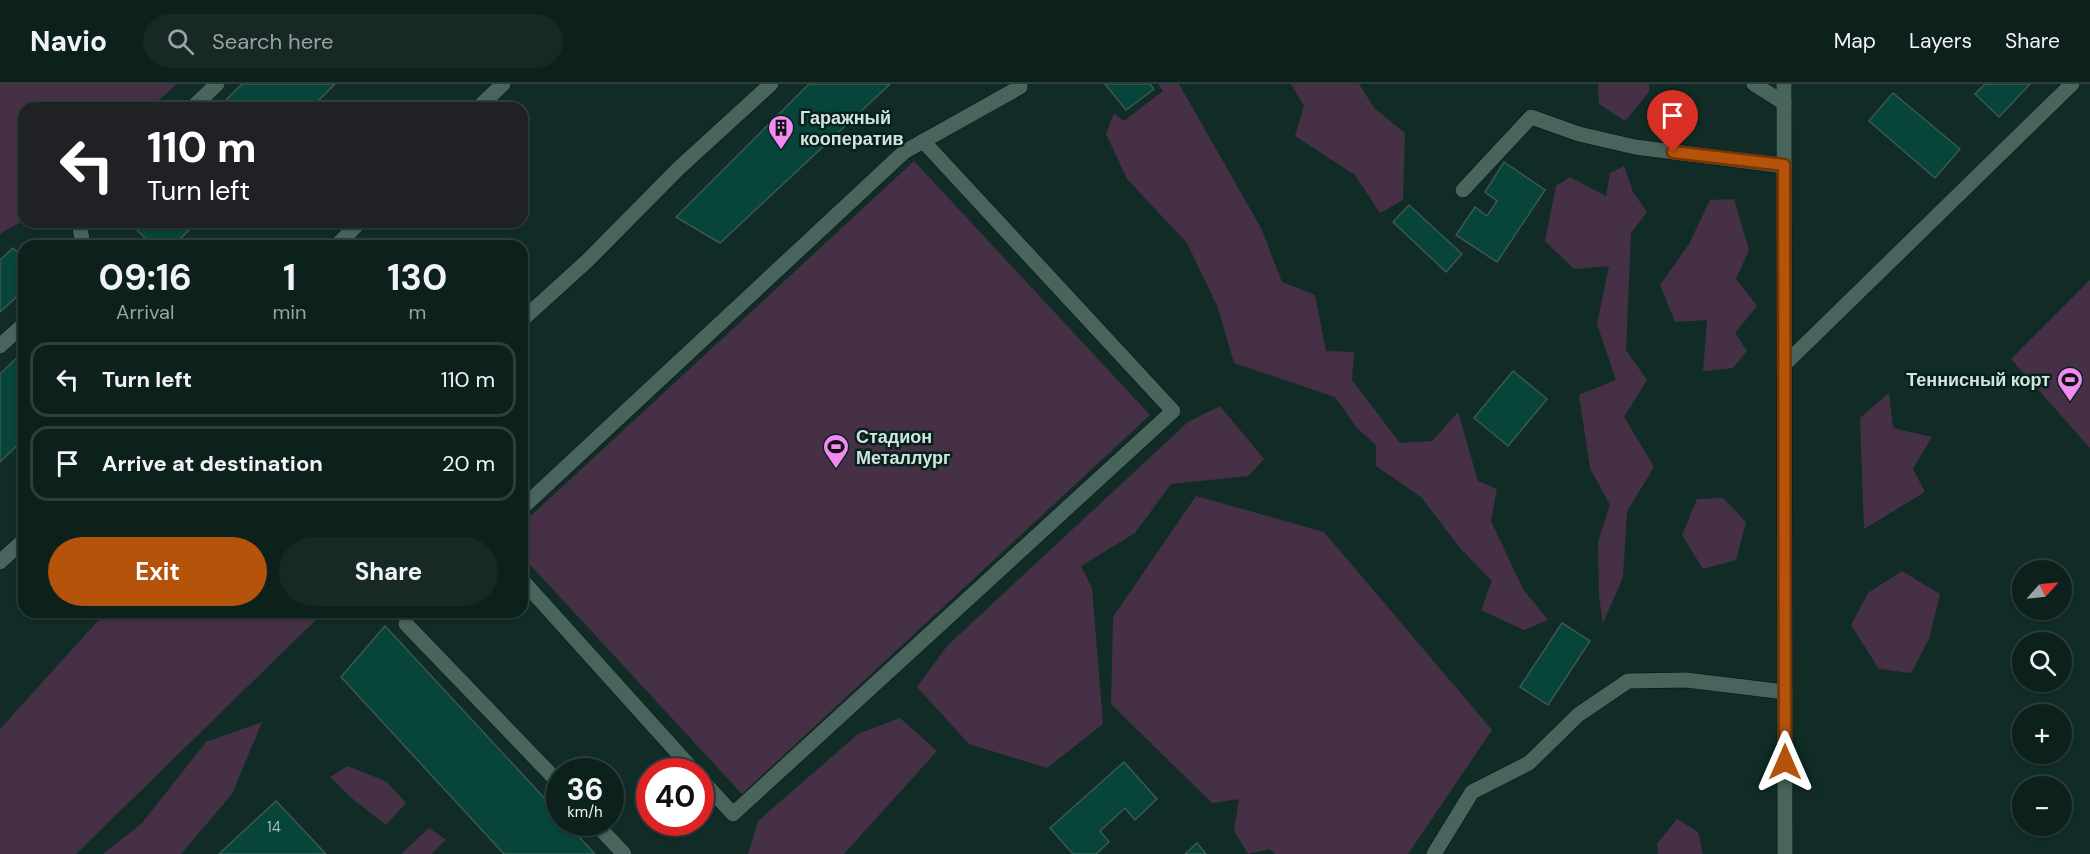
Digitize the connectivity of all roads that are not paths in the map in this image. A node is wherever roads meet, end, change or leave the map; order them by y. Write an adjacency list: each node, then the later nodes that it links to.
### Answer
1 (217, 84): 8 (street)
2 (503, 84): 9 (street)
3 (771, 84): 16 (street)
4 (1020, 84): 11 (street)
5 (1754, 84): 10 (street)
6 (1784, 84): 10 (street)
7 (2072, 84): 19 (street)
8 (198, 102)
9 (484, 102)
10 (1784, 103): 12 (street)
11 (923, 141): 20 (street); 28 (street)
12 (1784, 165): 13 (street); 19 (street)
13 (1462, 190)
14 (354, 228): 15 (street)
15 (342, 240)
16 (528, 315)
17 (18, 330): 18 (street)
18 (0, 346)
19 (1784, 364): 25 (street)
20 (528, 502)
21 (18, 546): 22 (street)
22 (0, 562)
23 (528, 587): 26 (street)
24 (406, 624): 27 (street)
25 (1785, 692): 31 (street); 32 (street)
26 (682, 758)
27 (546, 769)
28 (714, 793)
29 (607, 836): 30 (street)
30 (624, 854)
31 (1434, 854)
32 (1785, 854)

